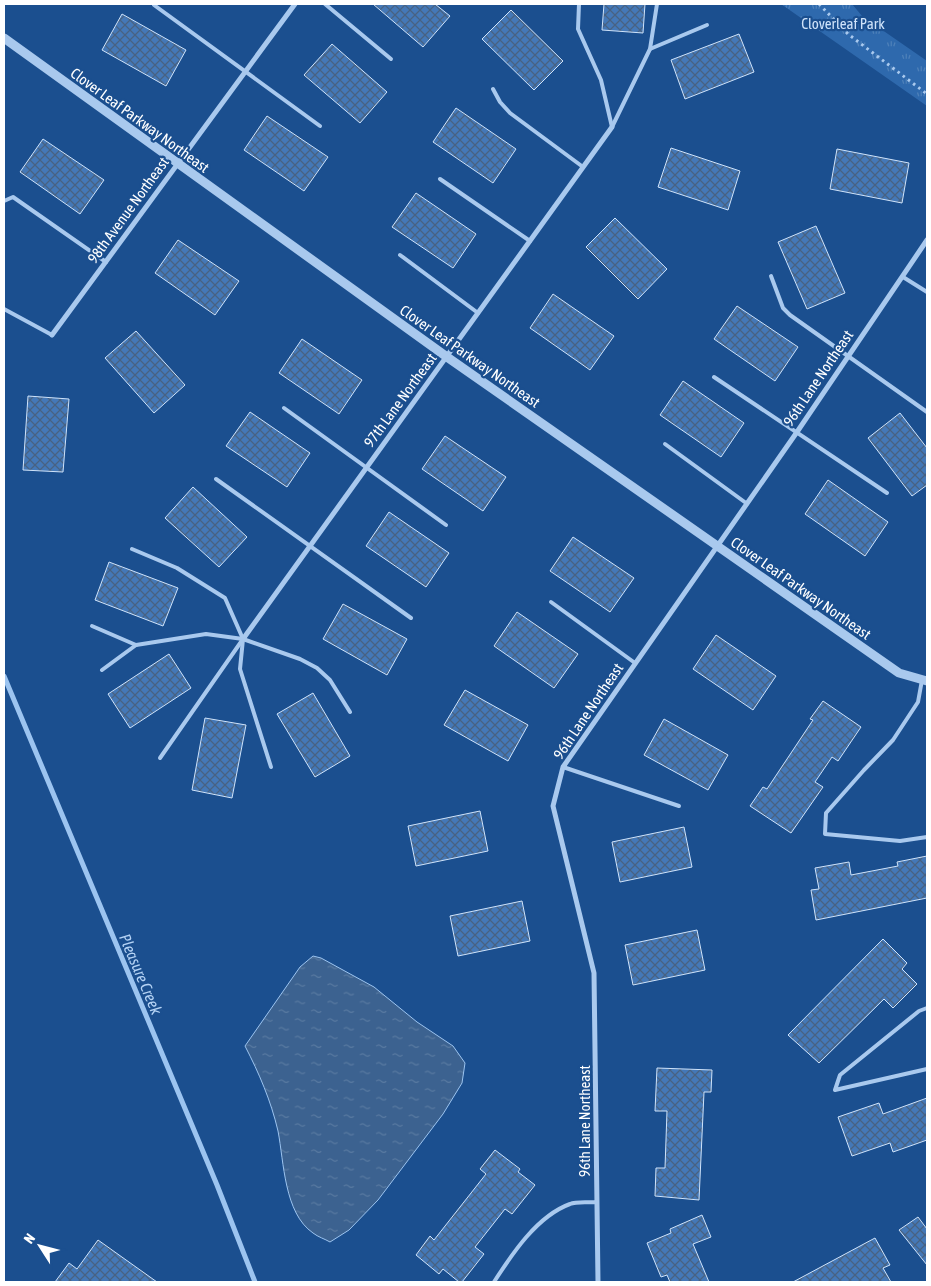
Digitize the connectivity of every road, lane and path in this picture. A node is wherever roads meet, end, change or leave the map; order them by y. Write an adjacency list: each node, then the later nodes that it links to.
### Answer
1 (295, 4): 11 (street, 98th Avenue Northeast)
2 (325, 4): 10 (lane)
3 (579, 4): 15 (lane)
4 (657, 4): 9 (lane)
5 (819, 4): 13 (path)
6 (154, 5): 11 (lane)
7 (707, 25): 9 (lane)
8 (4, 38): 16 (street, Clover Leaf Parkway Northeast)
9 (650, 49): 15 (lane)
10 (391, 59)
11 (245, 72): 14 (lane); 16 (street, 98th Avenue Northeast)
12 (493, 89): 17 (lane)
13 (927, 94)
14 (320, 126)
15 (612, 127): 17 (street, 97th Lane Northeast)
16 (178, 164): 23 (street, 98th Avenue Northeast); 31 (street, Clover Leaf Parkway Northeast)
17 (583, 168): 21 (street, 97th Lane Northeast)
18 (440, 179): 21 (lane)
19 (4, 201): 23 (lane)
20 (927, 240): 25 (street, 96th Lane Northeast)
21 (530, 241): 28 (street, 97th Lane Northeast)
22 (400, 255): 28 (lane)
23 (106, 262): 29 (street, 98th Avenue Northeast)
24 (771, 276): 30 (lane)
25 (903, 277): 26 (lane); 30 (street, 96th Lane Northeast)
26 (927, 292)
27 (4, 309): 29 (lane)
28 (478, 313): 31 (street, 97th Lane Northeast)
29 (52, 335)
30 (848, 356): 34 (lane); 35 (street, 96th Lane Northeast)
31 (447, 357): 37 (street, 97th Lane Northeast); 43 (street, Clover Leaf Parkway Northeast)
32 (714, 377): 35 (lane)
33 (284, 408): 37 (lane)
34 (927, 412)
35 (797, 432): 39 (lane); 40 (street, 96th Lane Northeast)
36 (665, 444): 40 (lane)
37 (366, 468): 41 (lane); 42 (street, 97th Lane Northeast)
38 (216, 479): 42 (lane)
39 (887, 493)
40 (746, 503): 43 (street, 96th Lane Northeast)
41 (446, 525)
42 (311, 545): 46 (lane); 48 (street, 97th Lane Northeast)
43 (716, 546): 50 (street, 96th Lane Northeast); 52 (street, Clover Leaf Parkway Northeast)
44 (132, 549): 48 (lane)
45 (552, 602): 50 (lane)
46 (411, 618)
47 (92, 626): 49 (lane)
48 (243, 639): 49 (lane); 53 (lane); 54 (lane); 55 (lane)
49 (136, 645): 51 (lane)
50 (635, 663): 56 (street, 96th Lane Northeast)
51 (102, 670)
52 (924, 681): 58 (lane)
53 (350, 712)
54 (160, 758)
55 (271, 766)
56 (563, 767): 57 (lane); 61 (street, 96th Lane Northeast)
57 (679, 806)
58 (927, 837)
59 (927, 1008): 60 (lane)
60 (927, 1069)
61 (597, 1202): 62 (lane); 63 (street, 96th Lane Northeast)
62 (494, 1282)
63 (598, 1282)

